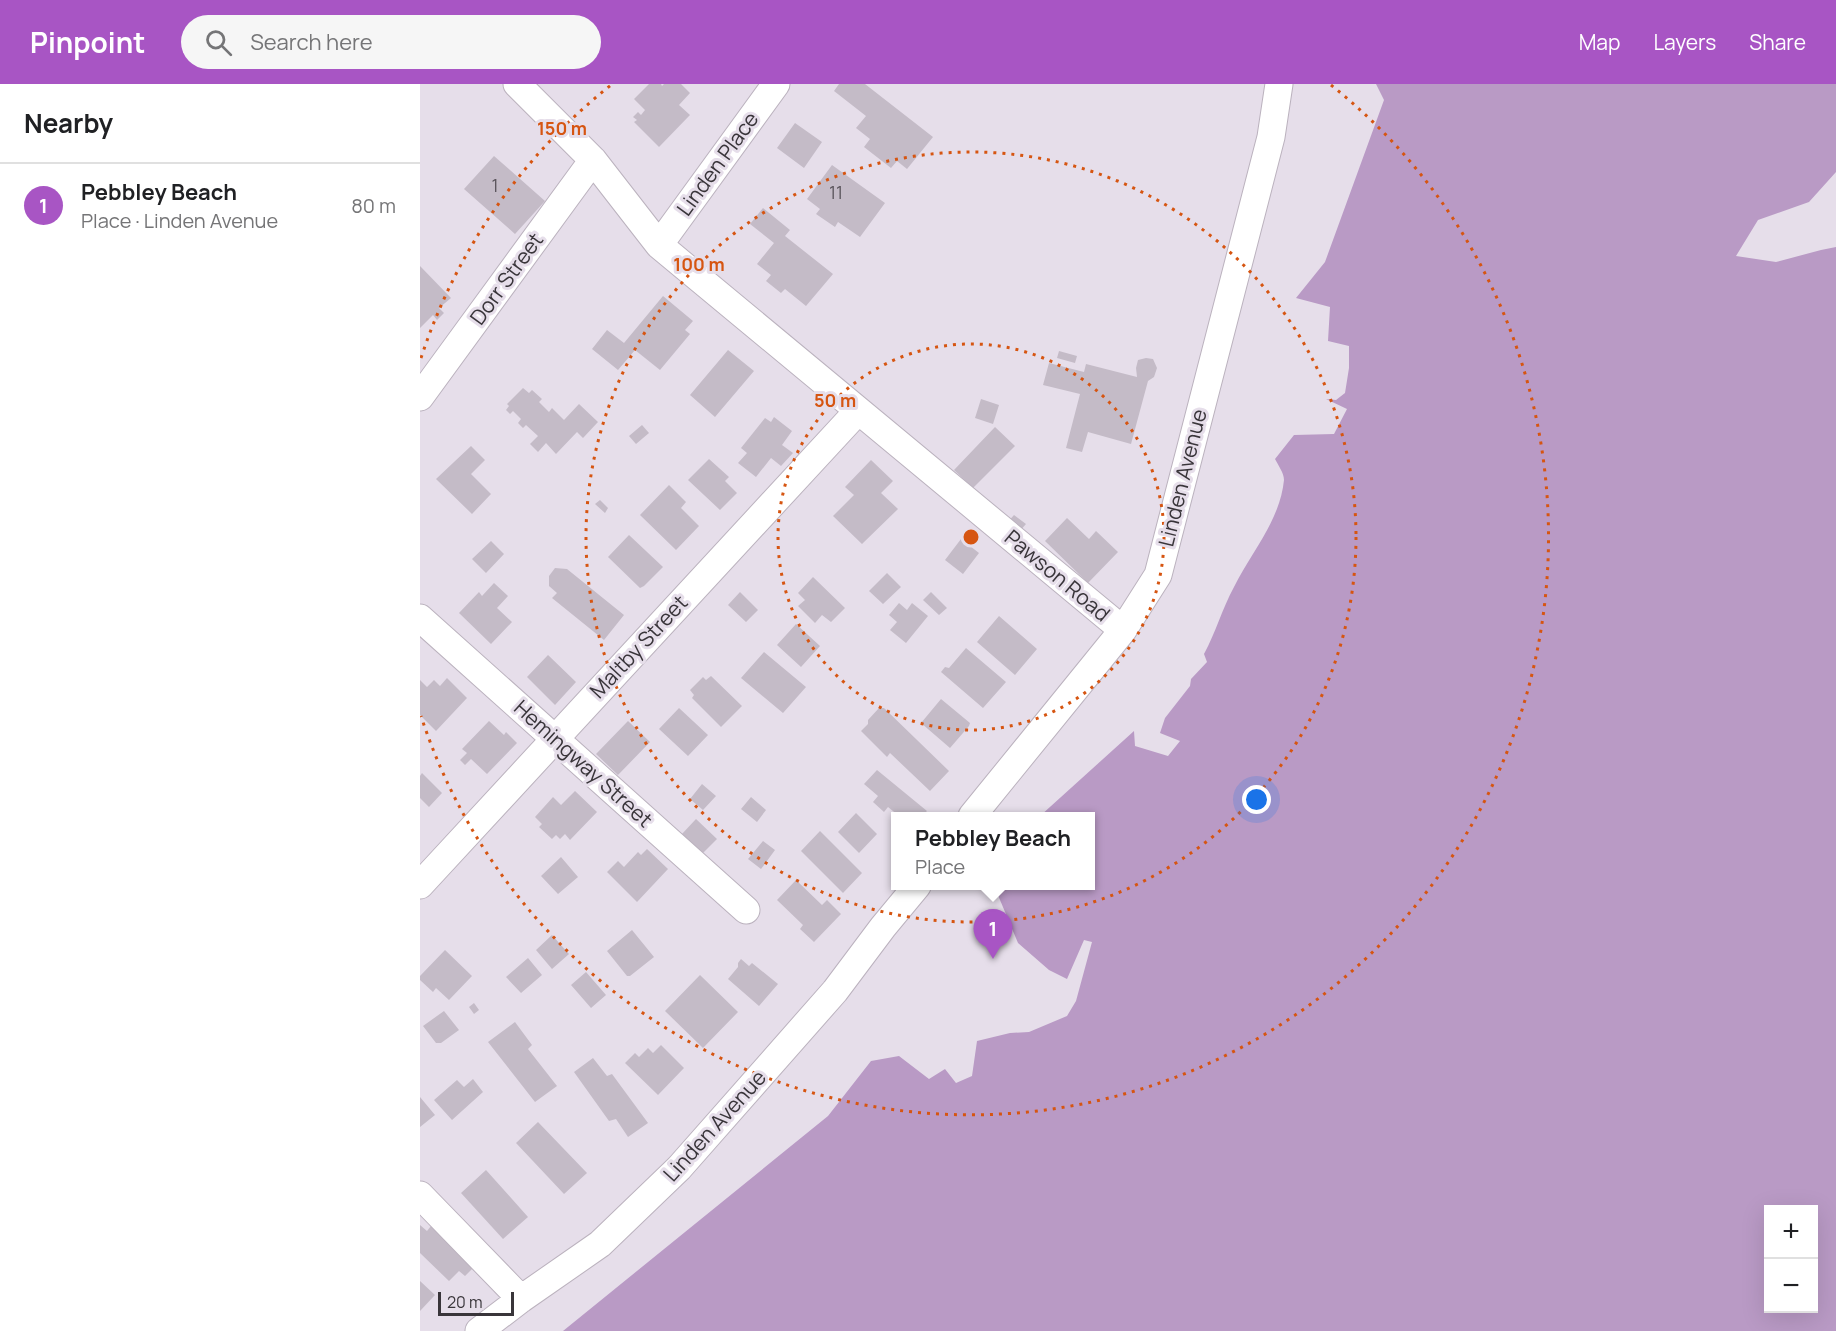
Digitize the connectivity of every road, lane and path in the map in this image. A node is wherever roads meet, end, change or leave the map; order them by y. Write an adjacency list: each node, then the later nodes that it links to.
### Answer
1 (517, 84): 4 (street, Pawson Road)
2 (776, 84): 5 (street, Linden Place)
3 (1279, 84): 9 (street, Linden Avenue)
4 (593, 160): 5 (street, Pawson Road); 6 (street, Dorr Street)
5 (659, 245): 7 (street, Pawson Road)
6 (420, 397)
7 (858, 411): 9 (street, Pawson Road); 10 (street, Maltby Street)
8 (420, 618): 10 (street, Hemingway Street)
9 (1123, 630): 11 (street, Linden Avenue)
10 (554, 738): 12 (street, Maltby Street); 14 (street, Hemingway Street)
11 (975, 812)
12 (420, 885)
13 (912, 890): 16 (street, Linden Avenue)
14 (746, 910)
15 (420, 1195): 16 (street)
16 (521, 1299): 17 (street, Linden Avenue)
17 (479, 1331)

